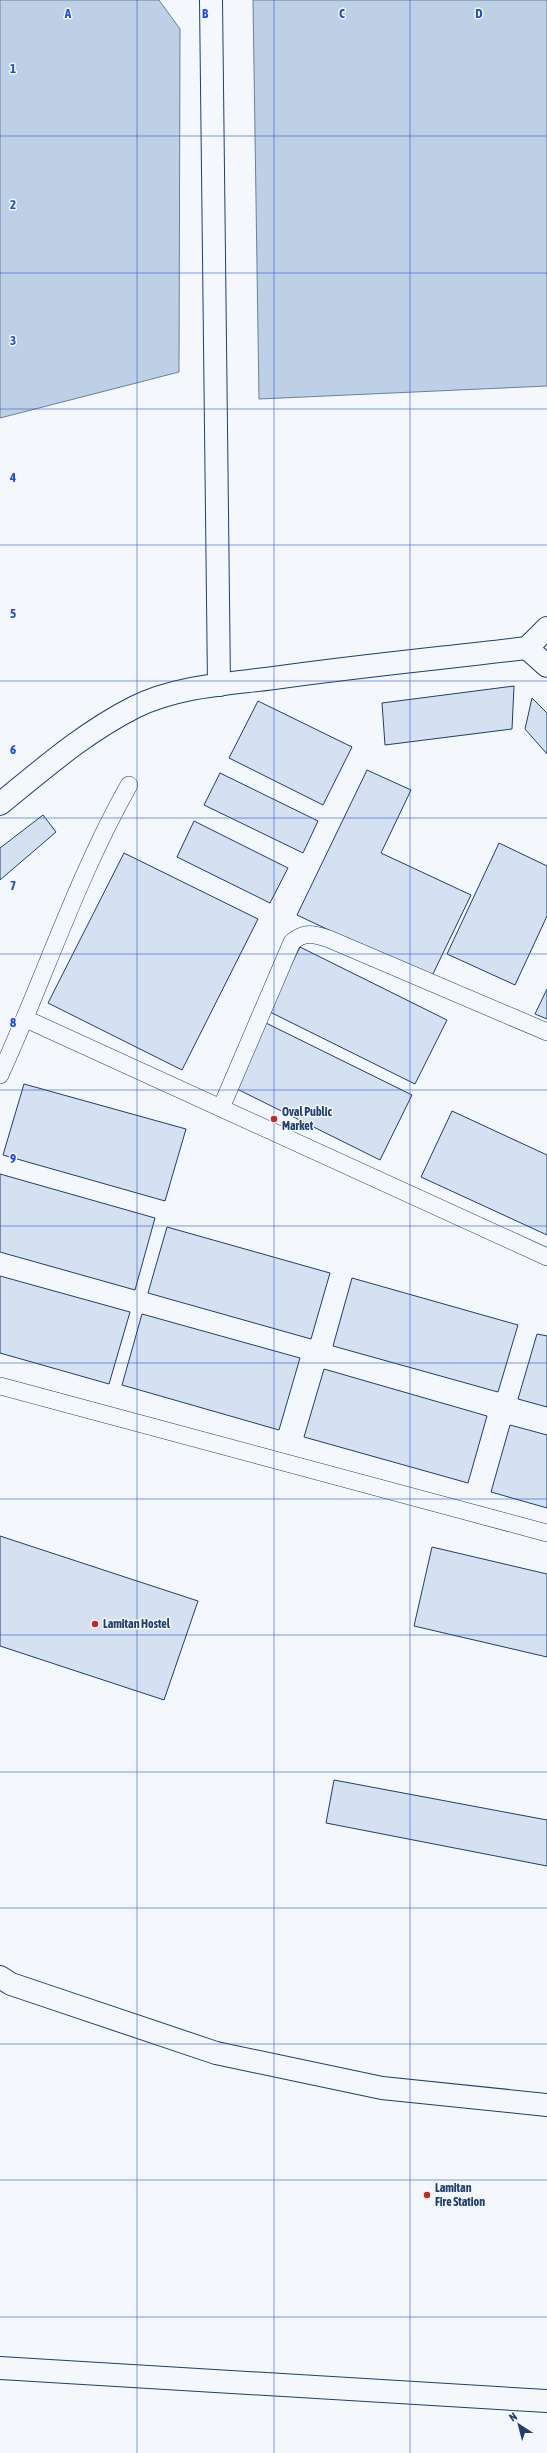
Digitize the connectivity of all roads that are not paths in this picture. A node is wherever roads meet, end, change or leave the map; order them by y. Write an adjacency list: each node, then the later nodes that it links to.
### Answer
1 (211, 0): 5 (street)
2 (547, 628): 3 (street)
3 (527, 648): 4 (street); 5 (street)
4 (547, 666)
5 (219, 685): 7 (street)
6 (129, 785): 8 (lane)
7 (0, 804)
8 (26, 1019): 10 (lane); 11 (lane)
9 (547, 1032): 11 (lane)
10 (0, 1075)
11 (221, 1108): 12 (lane)
12 (547, 1257)
13 (0, 1386): 14 (lane)
14 (547, 1533)
15 (0, 1977): 16 (street)
16 (547, 2105)
17 (0, 2368): 18 (street)
18 (547, 2401)

